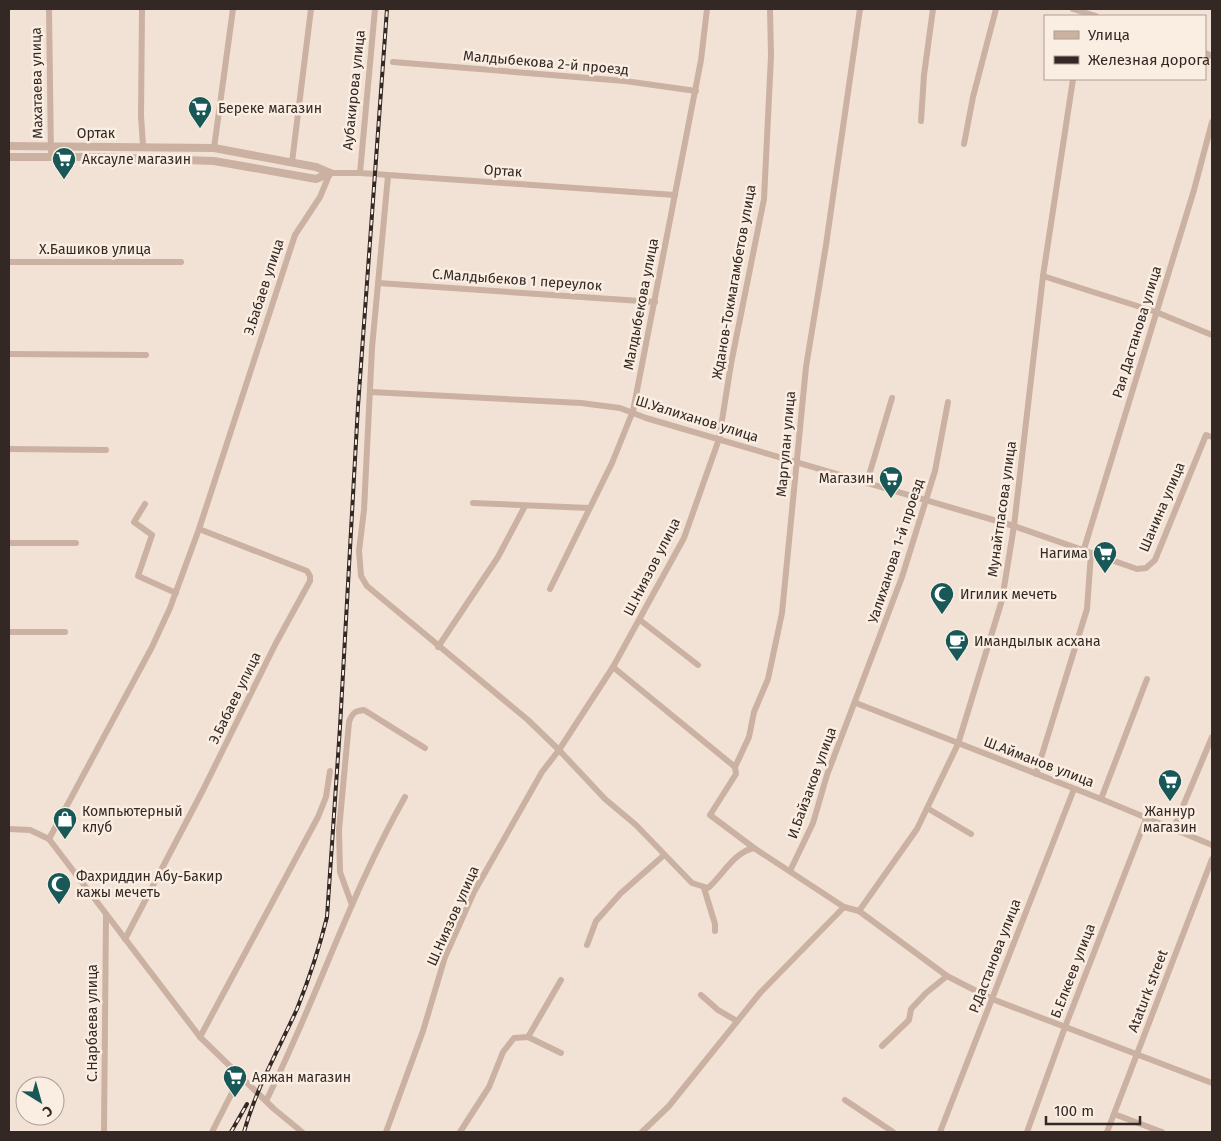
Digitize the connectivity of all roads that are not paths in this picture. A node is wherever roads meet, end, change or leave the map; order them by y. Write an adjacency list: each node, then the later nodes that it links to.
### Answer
1 (49, 9): 20 (street, Махатаева улица)
2 (142, 9): 21 (street)
3 (233, 9): 22 (street)
4 (311, 9): 25 (street)
5 (375, 9): 27 (street, Аубакирова улица)
6 (706, 9): 15 (street, Малдыбекова улица)
7 (770, 9): 44 (street, Жданов-Токмагамбетов улица)
8 (860, 9): 47 (street, Маргулан улица)
9 (933, 9): 16 (street)
10 (996, 9): 18 (street)
11 (1073, 9): 12 (street)
12 (1088, 13)
13 (393, 62): 15 (street, Малдыбекова 2-й проезд)
14 (1073, 80): 32 (street, Мунайтпасова улица)
15 (696, 91): 29 (street, Малдыбекова улица)
16 (921, 121)
17 (1212, 122): 35 (street, Рая Дастанова улица)
18 (964, 144)
19 (9, 146): 20 (street, Ортак)
20 (50, 146): 21 (street, Ортак); 24 (street, Махатаева улица)
21 (143, 146): 22 (street, Ортак)
22 (214, 148): 25 (street, Ортак)
23 (9, 157): 24 (street, Ортак)
24 (51, 158): 26 (street, Ортак)
25 (292, 162): 26 (street, Ортак)
26 (330, 173): 27 (street, Ортак); 55 (street, Э.Бабаев улица)
27 (360, 173): 28 (street, Ортак)
28 (388, 176): 29 (street, Ортак); 33 (street)
29 (675, 195): 34 (street, Малдыбекова улица)
30 (9, 262): 31 (street, Х.Башиков улица)
31 (181, 262)
32 (1043, 276): 35 (street); 54 (street, Мунайтпасова улица)
33 (378, 283): 34 (street, С.Малдыбеков 1 переулок); 39 (street)
34 (655, 302): 42 (street, Малдыбекова улица)
35 (1156, 312): 36 (street); 58 (street, Рая Дастанова улица)
36 (1212, 335)
37 (9, 354): 38 (street)
38 (146, 355)
39 (370, 392): 42 (street, Ш.Уалиханов улица); 65 (street)
40 (892, 398): 48 (street)
41 (948, 402): 49 (street, Уалиханова 1-й проезд)
42 (633, 411): 44 (street, Ш.Уалиханов улица); 53 (street, Малдыбекова улица)
43 (1212, 437): 59 (street, Шанина улица)
44 (719, 440): 47 (street, Ш.Уалиханов улица); 62 (street, Ш.Ниязов улица)
45 (9, 449): 46 (street)
46 (106, 450)
47 (797, 462): 48 (street, Ш.Уалиханов улица); 74 (street, Маргулан улица)
48 (867, 482): 49 (street, Ш.Уалиханов улица)
49 (928, 500): 54 (street, Ш.Уалиханов улица); 69 (street, Уалиханова 1-й проезд)
50 (145, 504): 61 (street)
51 (473, 504): 52 (street)
52 (525, 506): 53 (street); 65 (street)
53 (589, 508): 60 (street, Малдыбекова улица)
54 (1014, 526): 58 (street, Ш.Уалиханов улица); 71 (street, Мунайтпасова улица)
55 (199, 529): 61 (street, Э.Бабаев улица); 97 (street, Э.Бабаев улица)
56 (9, 543): 57 (street)
57 (76, 543)
58 (1084, 550): 59 (street, Ш.Уалиханов улица)
59 (1091, 553): 76 (street)
60 (550, 589)
61 (176, 593): 85 (street, Э.Бабаев улица)
62 (640, 620): 66 (street); 67 (street, Ш.Ниязов улица)
63 (9, 632): 64 (street)
64 (65, 632)
65 (438, 647): 73 (street)
66 (698, 665)
67 (612, 667): 73 (street, Ш.Ниязов улица); 74 (street)
68 (1148, 679): 79 (street)
69 (856, 704): 71 (street, Ш.Айманов улица); 90 (street, И.Байзаков улица)
70 (1212, 736): 83 (street)
71 (958, 744): 76 (street, Ш.Айманов улица); 80 (street, Мунайтпасова улица)
72 (425, 748): 92 (street)
73 (559, 750): 88 (street); 118 (street, Ш.Ниязов улица)
74 (735, 767): 87 (street, Маргулан улица)
75 (330, 771): 105 (street)
76 (1036, 774): 77 (street, Ш.Айманов улица)
77 (1074, 789): 79 (street, Ш.Айманов улица); 102 (street, Р.Дастанова улица)
78 (405, 797): 92 (street)
79 (1101, 799): 81 (street, Ш.Айманов улица)
80 (927, 808): 84 (street); 94 (street, Мунайтпасова улица)
81 (1146, 819): 83 (street, Ш.Айманов улица); 104 (street, Б.Елкеев улица)
82 (9, 829): 85 (street)
83 (1173, 830): 86 (street, Ш.Айманов улица)
84 (971, 834)
85 (49, 839): 95 (street)
86 (1212, 845)
87 (754, 848): 90 (street); 91 (street)
88 (663, 856): 91 (street); 98 (street)
89 (1212, 859): 109 (street, Ataturk street)
90 (790, 871): 93 (street)
91 (704, 888): 96 (street)
92 (352, 906): 113 (street)
93 (844, 908): 94 (street); 103 (street)
94 (859, 911): 99 (street)
95 (106, 914): 97 (street); 115 (street, С.Нарбаева улица)
96 (715, 932)
97 (125, 939): 105 (street)
98 (588, 945)
99 (947, 976): 102 (street); 107 (street)
100 (561, 980): 106 (street)
101 (700, 995): 103 (street)
102 (992, 999): 104 (street); 122 (street, Р.Дастанова улица)
103 (737, 1022): 120 (street)
104 (1065, 1027): 109 (street); 123 (street, Б.Елкеев улица)
105 (200, 1037): 110 (street)
106 (528, 1037): 108 (street); 119 (street)
107 (882, 1046)
108 (562, 1053)
109 (1136, 1055): 111 (street); 114 (street, Ataturk street)
110 (240, 1077): 113 (street); 116 (street)
111 (1212, 1083)
112 (845, 1100): 121 (street)
113 (266, 1101): 117 (street)
114 (1114, 1114): 124 (street, Ataturk street); 125 (street)
115 (104, 1132)
116 (212, 1132)
117 (302, 1132)
118 (386, 1132)
119 (460, 1132)
120 (642, 1132)
121 (893, 1132)
122 (940, 1132)
123 (1027, 1132)
124 (1107, 1132)
125 (1162, 1132)

